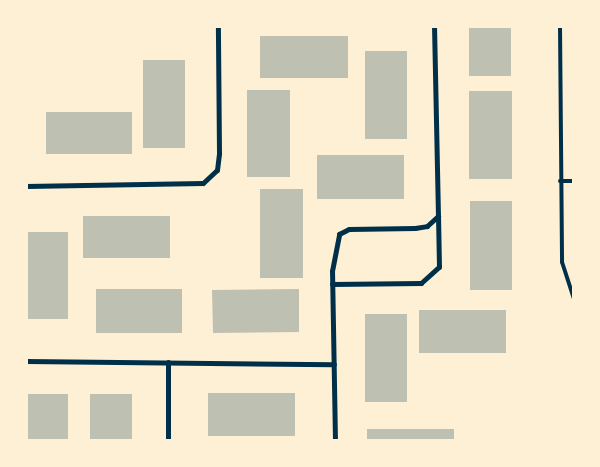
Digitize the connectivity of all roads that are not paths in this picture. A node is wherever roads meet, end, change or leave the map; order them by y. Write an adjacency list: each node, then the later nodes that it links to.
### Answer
1 (218, 26): 6 (street)
2 (434, 26): 7 (street)
3 (560, 26): 4 (lane)
4 (560, 181): 5 (lane); 9 (lane)
5 (574, 181)
6 (26, 186)
7 (438, 216): 8 (street); 8 (street)
8 (332, 284): 12 (street)
9 (574, 299)
10 (26, 361): 11 (street)
11 (168, 362): 12 (street); 13 (street)
12 (334, 364): 14 (street)
13 (168, 441)
14 (334, 441)

